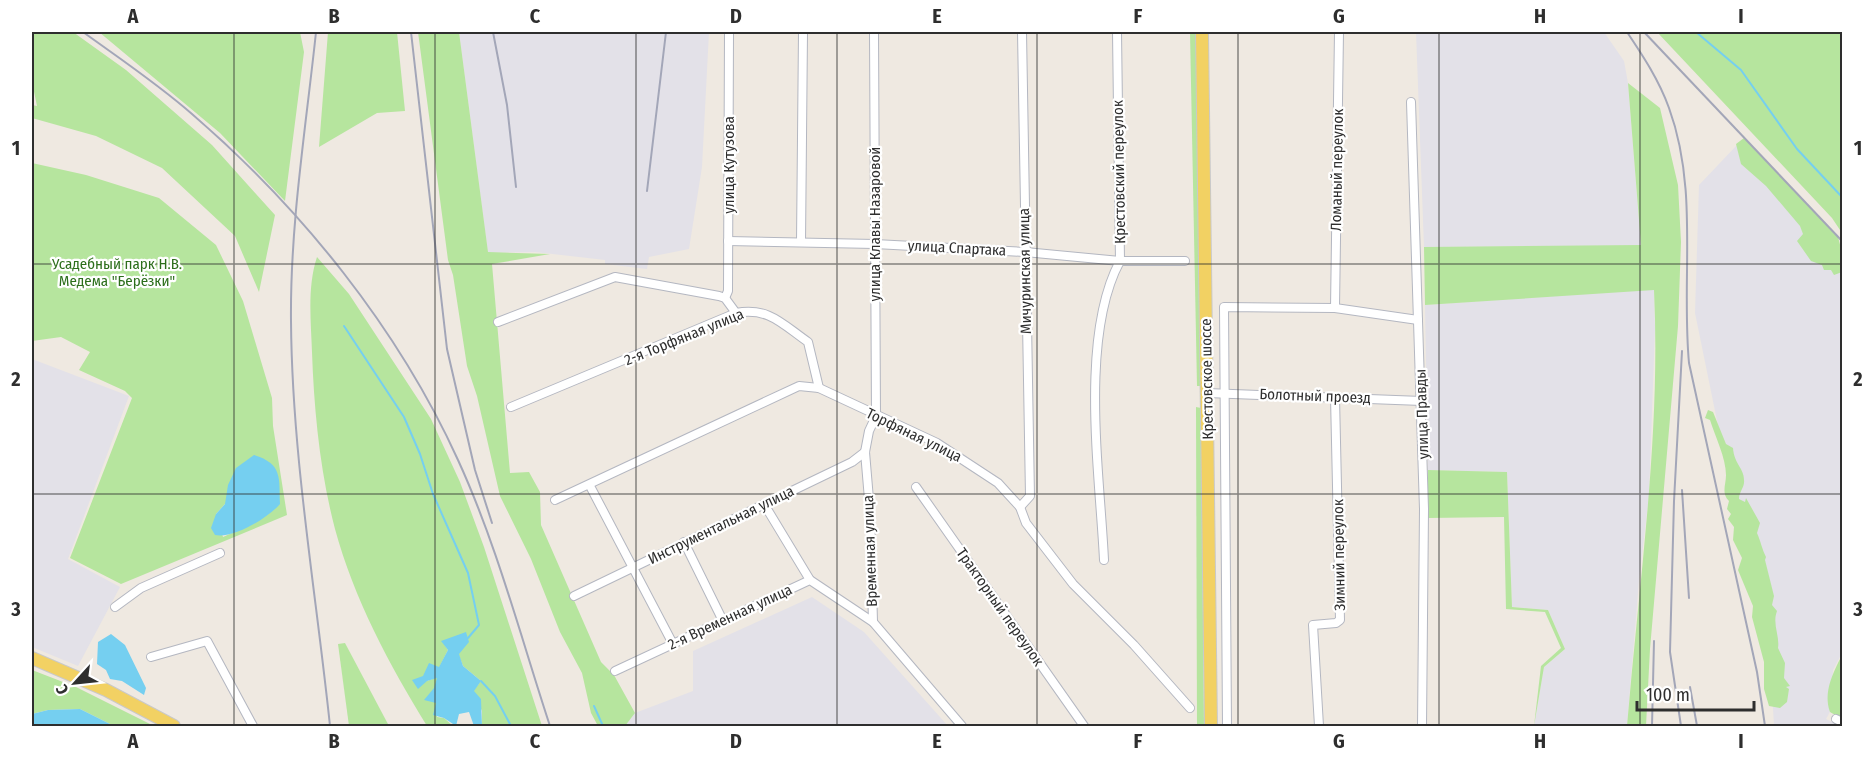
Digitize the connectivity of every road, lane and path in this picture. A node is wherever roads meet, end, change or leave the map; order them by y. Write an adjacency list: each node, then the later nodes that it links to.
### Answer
1 (729, 32): 9 (street, улица Кутузова)
2 (803, 32): 10 (street)
3 (874, 32): 11 (street, улица Клавы Назаровой)
4 (1022, 32): 12 (street, Мичуринская улица)
5 (1117, 32): 13 (street, Крестовский переулок)
6 (1202, 32): 21 (main road, Крестовское шоссе)
7 (1339, 32): 16 (street, Ломаный переулок)
8 (1411, 102): 18 (street, улица Правды)
9 (728, 241): 10 (street, улица Спартака); 15 (street, улица Кутузова)
10 (801, 242): 11 (street, улица Спартака)
11 (875, 244): 12 (street, улица Спартака); 26 (street, улица Клавы Назаровой)
12 (1025, 252): 13 (street, улица Спартака); 32 (street, Мичуринская улица)
13 (1120, 261): 14 (street, улица Спартака); 35 (street, Крестовский переулок)
14 (1185, 261)
15 (725, 298): 17 (street); 19 (street)
16 (1335, 308): 18 (street); 22 (street)
17 (736, 313): 20 (street, 2-я Торфяная улица); 25 (street, 2-я Торфяная улица)
18 (1418, 320): 24 (street, улица Правды)
19 (498, 322)
20 (819, 388): 26 (street, Торфяная улица); 28 (street, Торфяная улица)
21 (1208, 393): 22 (street, Болотный проезд); 51 (main road, Крестовское шоссе)
22 (1225, 393): 23 (street, Болотный проезд); 52 (street)
23 (1335, 397): 24 (street, Болотный проезд); 53 (street, Зимний переулок)
24 (1422, 401): 54 (street, улица Правды)
25 (512, 408)
26 (876, 416): 27 (street, Временная улица); 32 (street, Торфяная улица)
27 (865, 452): 31 (street, Инструментальная улица); 41 (street, Временная улица)
28 (590, 486): 30 (street, Торфяная улица); 36 (street)
29 (916, 487): 50 (street, Тракторный переулок)
30 (555, 500)
31 (764, 504): 33 (street, Инструментальная улица); 37 (street)
32 (1020, 507): 46 (street, Торфяная улица)
33 (684, 542): 36 (street, Инструментальная улица); 40 (street)
34 (220, 553): 39 (street)
35 (1104, 560)
36 (634, 566): 38 (street, Инструментальная улица); 42 (street)
37 (810, 580): 40 (street, 2-я Временная улица); 41 (street, 2-я Временная улица)
38 (574, 596)
39 (115, 607)
40 (723, 621): 42 (street, 2-я Временная улица)
41 (873, 622): 49 (street, Временная улица)
42 (673, 644): 45 (street, 2-я Временная улица)
43 (151, 657): 48 (street)
44 (32, 658): 47 (main road)
45 (615, 671)
46 (1190, 708)
47 (174, 726)
48 (254, 726)
49 (962, 726)
50 (1083, 726)
51 (1211, 726)
52 (1227, 726)
53 (1318, 726)
54 (1422, 726)

